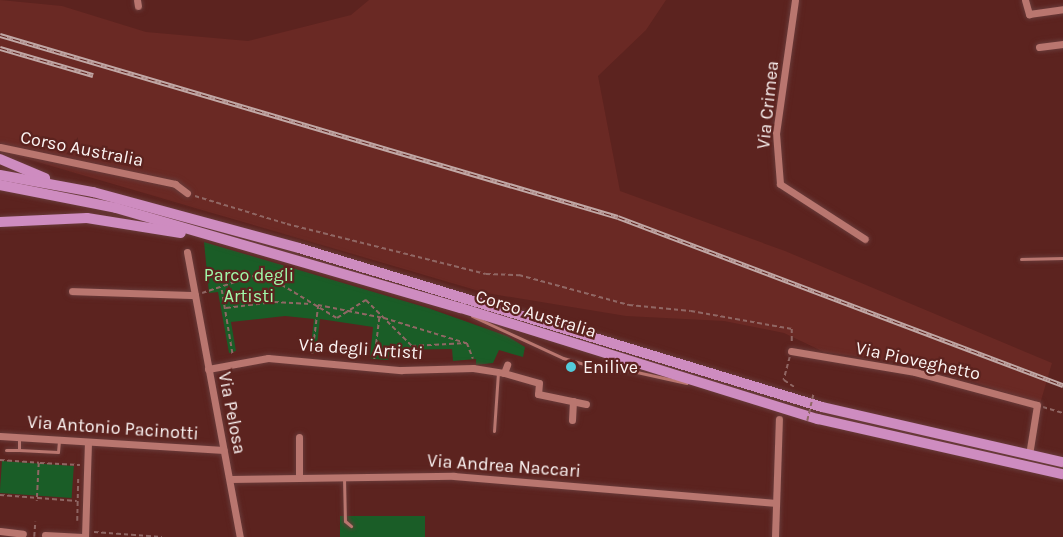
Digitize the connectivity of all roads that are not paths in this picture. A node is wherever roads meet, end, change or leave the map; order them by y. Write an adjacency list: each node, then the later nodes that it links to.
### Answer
1 (795, 0): 13 (street, Via Crimea)
2 (1025, 0): 3 (street)
3 (1063, 9)
4 (1063, 44): 5 (street)
5 (1039, 47)
6 (0, 147): 11 (street, Corso Australia)
7 (0, 159): 10 (highway)
8 (0, 175): 10 (highway, Corso Australia)
9 (0, 184): 14 (highway, Corso Australia)
10 (62, 185): 38 (highway, Corso Australia)
11 (187, 194)
12 (0, 222): 14 (highway)
13 (865, 238)
14 (227, 240): 20 (highway, Corso Australia)
15 (187, 252): 19 (street, Via Pelosa)
16 (1063, 258): 17 (lane)
17 (1021, 259)
18 (72, 291): 19 (street)
19 (195, 295): 22 (street, Via Pelosa)
20 (461, 308): 24 (highway, Corso Australia); 24 (lane)
21 (791, 351): 38 (street, Via Pioveghetto)
22 (208, 369): 23 (street, Via degli Artisti); 37 (street, Via Pelosa)
23 (503, 370): 25 (street, Via degli Artisti); 29 (lane)
24 (704, 384): 40 (highway, Corso Australia)
25 (573, 401): 26 (street); 28 (street)
26 (586, 404)
27 (778, 419): 44 (street)
28 (572, 420)
29 (494, 431)
30 (0, 436): 31 (street, Via Antonio Pacinotti)
31 (19, 437): 33 (street, Via Antonio Pacinotti); 36 (lane)
32 (300, 437): 41 (street)
33 (59, 440): 34 (street, Via Antonio Pacinotti); 36 (lane)
34 (88, 442): 37 (street, Via Antonio Pacinotti); 49 (street)
35 (6, 450): 36 (lane)
36 (19, 450)
37 (224, 450): 43 (street, Via Pelosa)
38 (1029, 455): 39 (highway, Corso Australia)
39 (1063, 462)
40 (1063, 474)
41 (299, 477): 42 (street, Via Andrea Naccari); 43 (street, Via Andrea Naccari)
42 (344, 477): 44 (street, Via Andrea Naccari); 45 (lane)
43 (230, 479): 50 (street, Via Pelosa)
44 (776, 503): 51 (street)
45 (351, 526)
46 (0, 531): 47 (street)
47 (23, 534)
48 (45, 535): 49 (street)
49 (86, 535)
50 (240, 537)
51 (775, 537)

